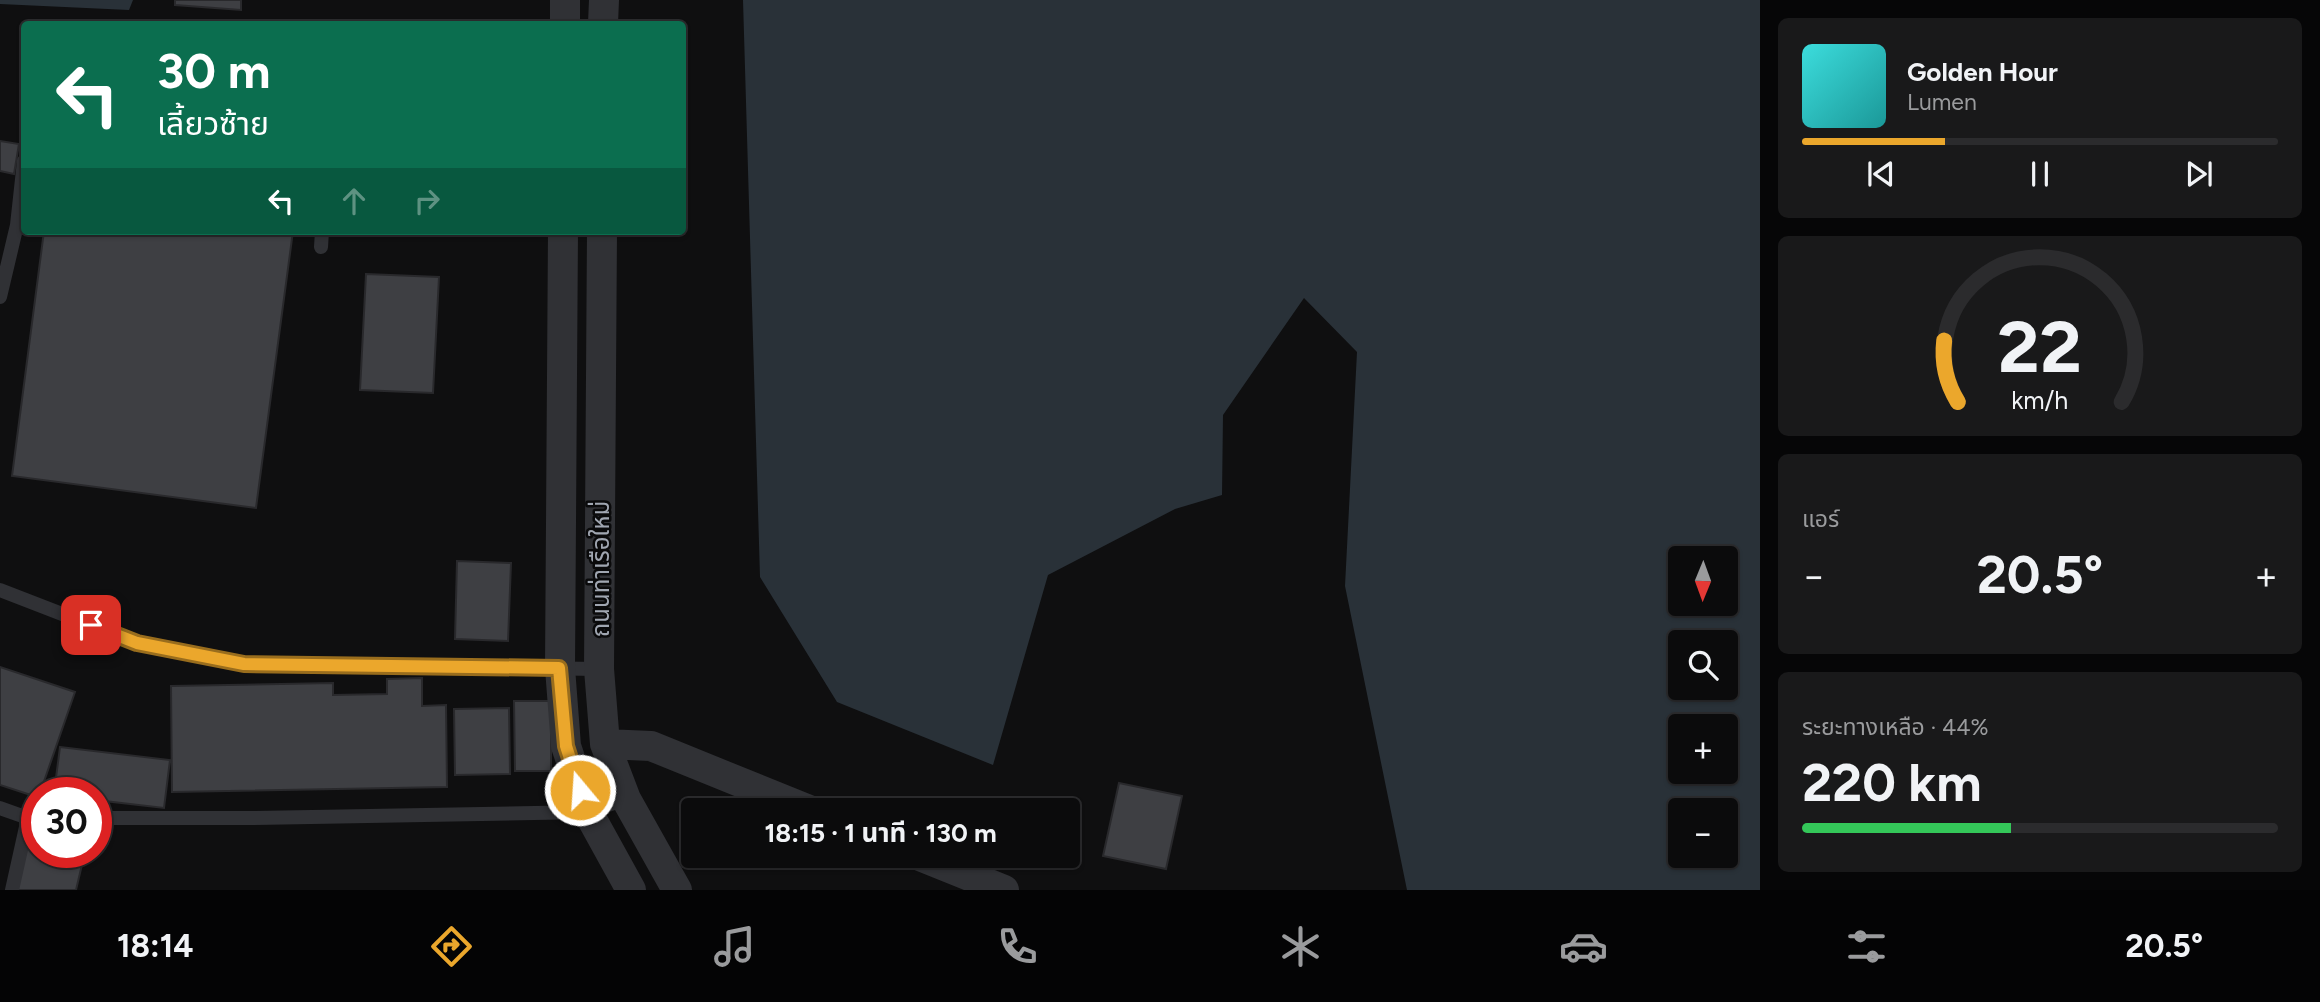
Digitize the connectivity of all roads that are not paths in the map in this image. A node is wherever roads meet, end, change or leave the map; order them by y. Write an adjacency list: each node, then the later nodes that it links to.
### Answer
1 (565, 0): 3 (street)
2 (604, 0): 4 (street)
3 (565, 21)
4 (603, 21)
5 (21, 188): 10 (lane)
6 (322, 235): 9 (lane)
7 (563, 235): 12 (street, ถนนท่าเรือใหม่)
8 (602, 235): 13 (street, ถนนท่าเรือใหม่)
9 (321, 247)
10 (0, 297)
11 (0, 590): 12 (lane)
12 (559, 668): 13 (lane); 18 (street, ถนนท่าเรือใหม่)
13 (599, 669): 14 (street, ถนนท่าเรือใหม่)
14 (605, 744): 15 (street); 16 (street, ถนนท่าเรือใหม่)
15 (779, 798)
16 (626, 799): 18 (lane); 25 (street, ถนนท่าเรือใหม่)
17 (0, 808): 19 (lane)
18 (588, 812): 20 (lane); 24 (street, ถนนท่าเรือใหม่)
19 (21, 815)
20 (112, 818)
21 (21, 858): 23 (lane)
22 (950, 868): 26 (street)
23 (12, 890)
24 (631, 890)
25 (677, 890)
26 (1004, 890)

